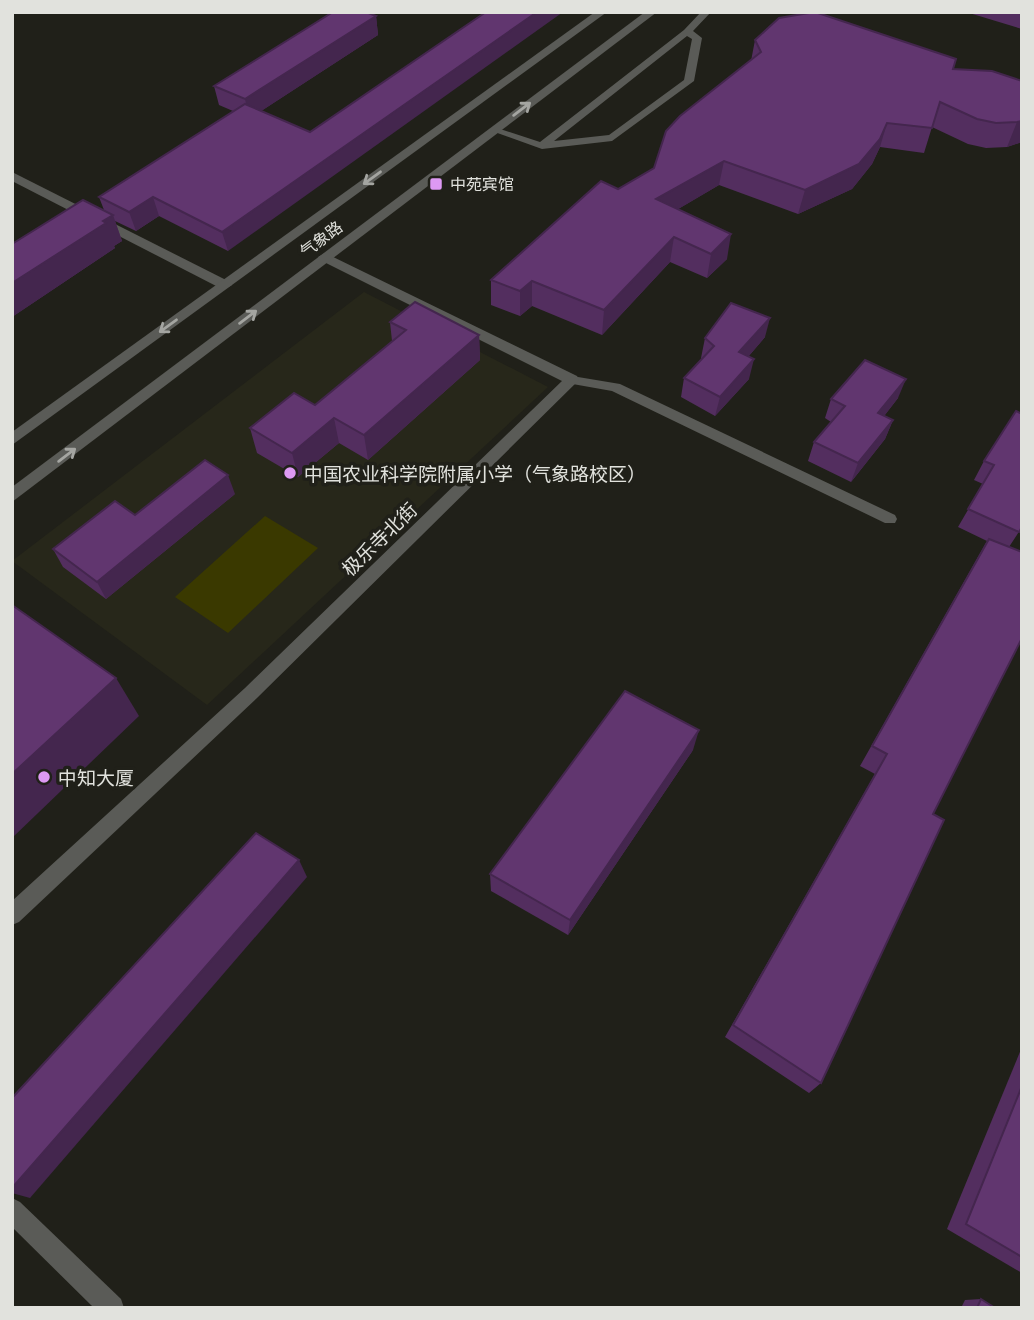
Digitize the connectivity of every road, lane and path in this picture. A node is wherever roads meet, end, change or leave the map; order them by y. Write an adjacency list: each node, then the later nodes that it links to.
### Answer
1 (602, 12): 9 (street, 气象路, one-way to 9)
2 (652, 12): 5 (street, 气象路, one-way to 2)
3 (707, 12): 4 (lane)
4 (687, 32): 6 (lane); 6 (lane)
5 (494, 130): 6 (lane); 8 (street, 气象路)
6 (542, 146)
7 (12, 176): 9 (street)
8 (326, 257): 10 (street); 12 (street, 气象路, one-way to 8)
9 (225, 285): 11 (street, 气象路, one-way to 11)
10 (572, 380): 13 (lane); 14 (street, 极乐寺北街)
11 (12, 440)
12 (12, 496)
13 (890, 519)
14 (12, 915)
15 (12, 1210): 16 (street)
16 (112, 1308)

